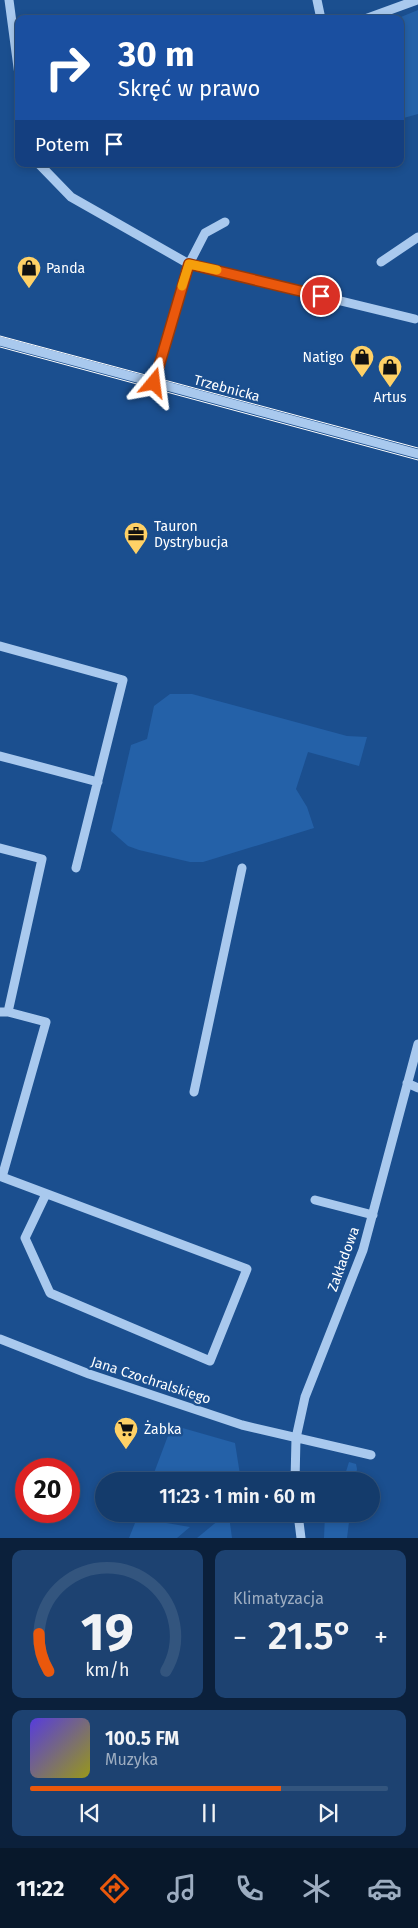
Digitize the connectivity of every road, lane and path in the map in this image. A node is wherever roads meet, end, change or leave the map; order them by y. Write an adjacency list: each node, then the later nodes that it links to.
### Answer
1 (9, 0): 6 (street)
2 (317, 0): 4 (street)
3 (417, 0): 5 (street)
4 (320, 15)
5 (376, 15)
6 (15, 44)
7 (42, 167): 11 (street)
8 (225, 222): 11 (street)
9 (418, 237): 10 (street)
10 (381, 262)
11 (189, 264): 12 (street); 14 (street)
12 (415, 319)
13 (0, 341): 14 (street, Trzebnicka)
14 (154, 383): 15 (street, Trzebnicka)
15 (418, 454)
16 (0, 646): 18 (street)
17 (0, 756): 18 (street)
18 (98, 782): 20 (street)
19 (0, 848): 22 (street)
20 (76, 868)
21 (242, 868): 26 (street)
22 (4, 1012): 27 (street)
23 (418, 1044): 24 (street, Zakładowa)
24 (407, 1083): 25 (street); 29 (street, Zakładowa)
25 (418, 1088)
26 (194, 1092)
27 (46, 1194): 27 (street)
28 (315, 1200): 29 (street)
29 (373, 1215): 31 (street, Zakładowa)
30 (0, 1339): 31 (street, Jana Czochralskiego)
31 (296, 1438): 32 (street, Jana Czochralskiego); 33 (street, Zakładowa)
32 (371, 1456)
33 (295, 1472)
34 (299, 1522): 35 (street)
35 (300, 1538)

